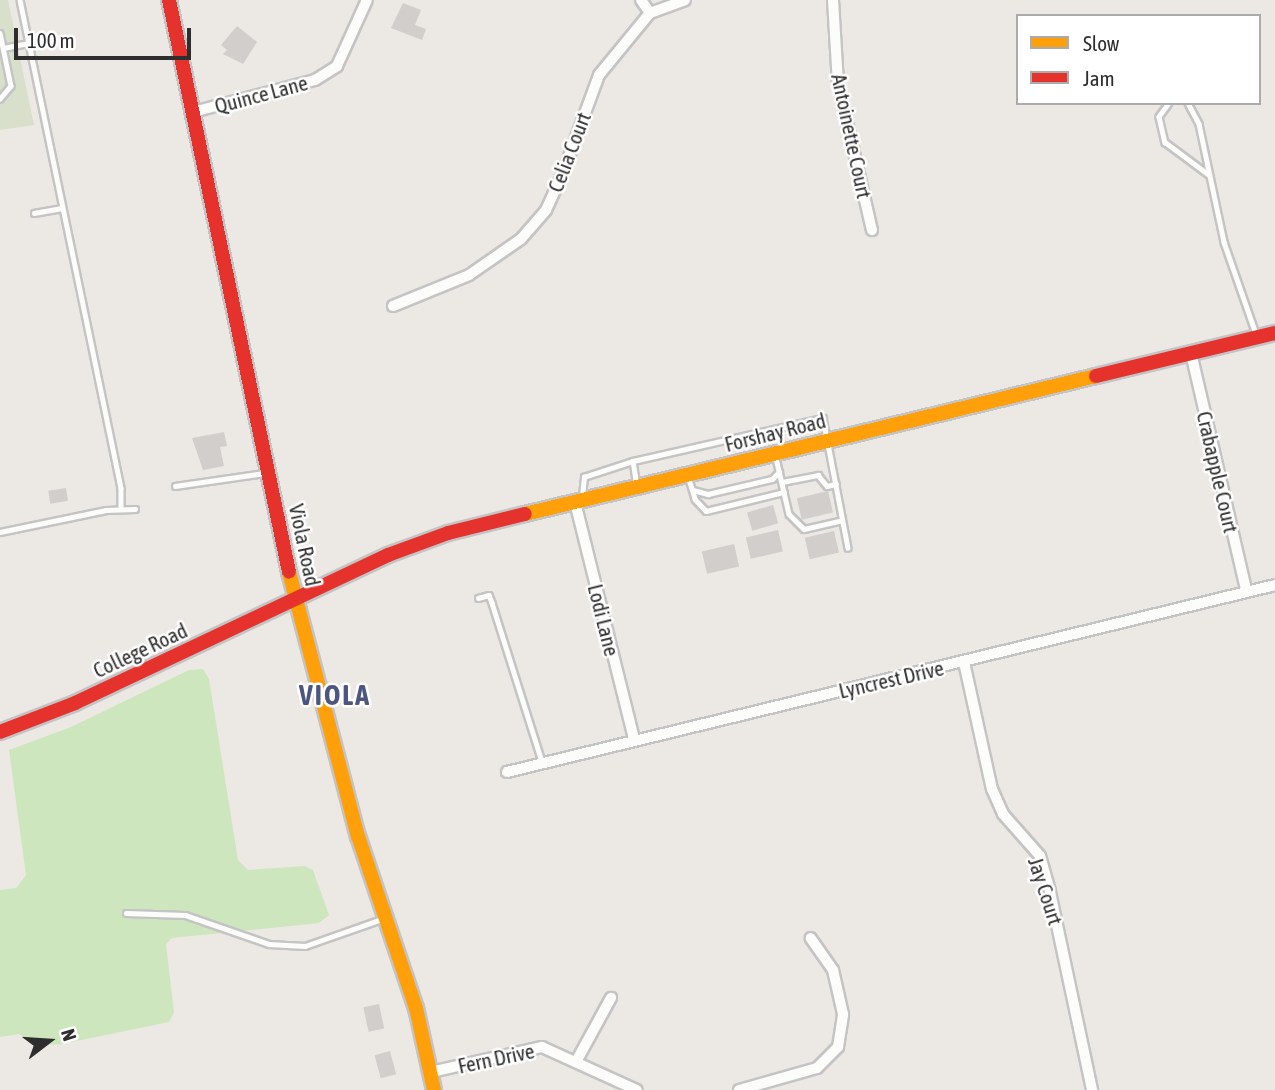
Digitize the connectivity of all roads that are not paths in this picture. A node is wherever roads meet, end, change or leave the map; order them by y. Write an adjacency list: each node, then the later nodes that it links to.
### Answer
1 (20, 0): 9 (lane)
2 (169, 0): 14 (street, Viola Road)
3 (368, 0): 14 (street, Quince Lane)
4 (641, 0): 7 (street)
5 (685, 0): 7 (street)
6 (833, 0): 18 (street, Antoinette Court)
7 (650, 13): 19 (street, Celia Court)
8 (0, 33): 10 (lane)
9 (28, 43): 10 (lane); 16 (lane)
10 (3, 48): 11 (lane)
11 (0, 99)
12 (1168, 105): 15 (lane)
13 (1189, 105): 15 (lane)
14 (192, 112): 26 (street, Viola Road)
15 (1209, 174): 21 (lane)
16 (62, 208): 17 (lane); 36 (lane)
17 (34, 213)
18 (872, 230)
19 (393, 306)
20 (1275, 333): 21 (street, Forshay Road)
21 (1257, 338): 22 (street, Forshay Road)
22 (1191, 353): 23 (street, Forshay Road); 42 (street, Crabapple Court)
23 (830, 441): 24 (street, Forshay Road); 25 (lane); 30 (lane)
24 (775, 454): 27 (lane); 28 (street, Forshay Road)
25 (633, 461): 32 (lane); 35 (lane)
26 (268, 472): 31 (lane); 44 (street, Viola Road)
27 (779, 472): 29 (lane); 33 (lane)
28 (687, 475): 32 (street, Forshay Road); 33 (lane)
29 (782, 482): 30 (lane); 34 (lane)
30 (836, 484): 38 (lane)
31 (175, 486)
32 (638, 487): 35 (street, Forshay Road)
33 (692, 490): 34 (lane)
34 (784, 492): 38 (lane)
35 (578, 501): 44 (street, Forshay Road); 47 (street, Lodi Lane)
36 (121, 509): 37 (lane); 39 (lane)
37 (135, 509)
38 (842, 520): 40 (lane)
39 (0, 532)
40 (848, 548)
41 (1275, 584): 42 (street, Lyncrest Drive)
42 (1246, 590): 45 (street, Lyncrest Drive)
43 (478, 598): 48 (lane)
44 (295, 601): 46 (street, College Road); 51 (street, Viola Road)
45 (964, 662): 47 (street, Lyncrest Drive); 59 (street, Jay Court)
46 (0, 732)
47 (634, 739): 48 (street, Lyncrest Drive)
48 (542, 763): 49 (street, Lyncrest Drive)
49 (507, 772)
50 (126, 913): 51 (lane)
51 (383, 919): 55 (street, Viola Road)
52 (811, 938): 58 (street)
53 (611, 998): 54 (street)
54 (577, 1060): 55 (street, Fern Drive); 57 (street, Fern Drive)
55 (430, 1072): 56 (street, Viola Road)
56 (435, 1090)
57 (636, 1090)
58 (739, 1090)
59 (1092, 1090)

